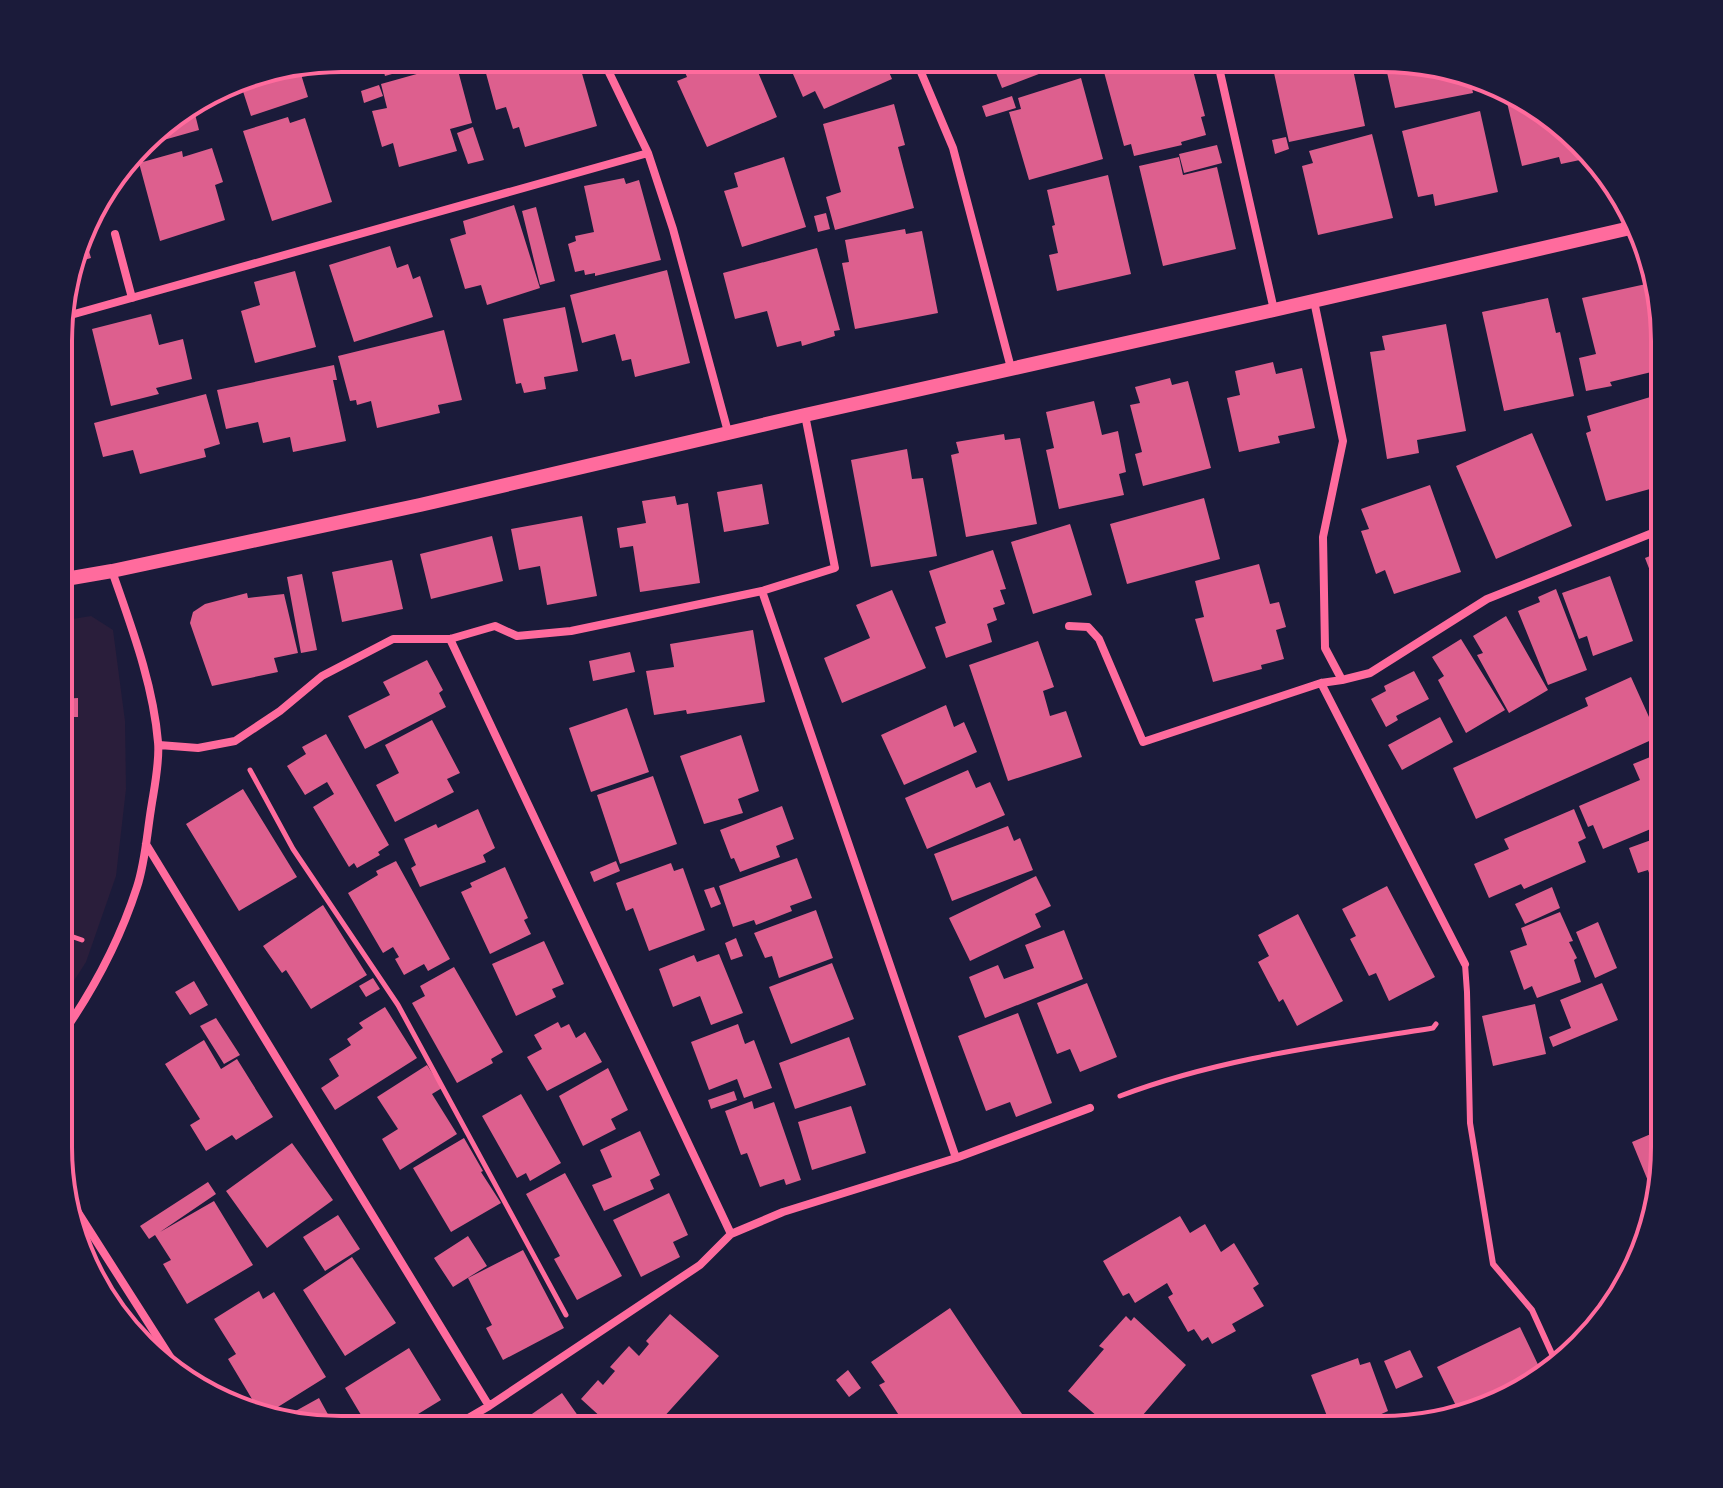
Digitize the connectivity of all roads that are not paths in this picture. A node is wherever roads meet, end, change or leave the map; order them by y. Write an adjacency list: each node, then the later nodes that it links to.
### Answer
1 (609, 72): 4 (street)
2 (921, 73): 11 (street)
3 (1220, 73): 9 (street)
4 (648, 153): 7 (street); 13 (street)
5 (1626, 229): 8 (street)
6 (115, 234): 7 (street)
7 (132, 298): 10 (street)
8 (1314, 301): 9 (street); 20 (street)
9 (1274, 310): 11 (street)
10 (74, 314)
11 (1011, 368): 12 (street)
12 (805, 415): 13 (street); 17 (street)
13 (728, 432): 15 (street)
14 (1650, 534): 20 (street)
15 (112, 571): 16 (street); 22 (street)
16 (72, 578)
17 (762, 591): 19 (street); 27 (street)
18 (1069, 626): 21 (street)
19 (450, 639): 22 (street); 29 (street)
20 (1342, 680): 21 (street)
21 (1321, 683): 24 (street)
22 (159, 745): 23 (street)
23 (146, 844): 25 (street); 32 (street)
24 (1465, 964): 31 (lane)
25 (73, 1020)
26 (1090, 1108): 27 (street)
27 (956, 1158): 29 (street)
28 (81, 1217): 30 (street)
29 (731, 1234): 32 (street)
30 (166, 1350)
31 (1552, 1354)
32 (489, 1406): 33 (street)
33 (472, 1416)

